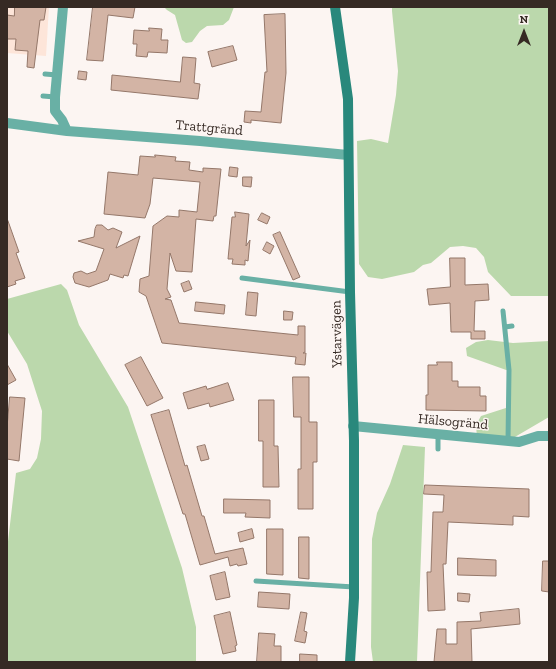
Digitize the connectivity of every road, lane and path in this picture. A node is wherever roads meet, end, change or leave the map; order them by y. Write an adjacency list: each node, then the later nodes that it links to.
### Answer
1 (63, 7): 4 (street)
2 (335, 7): 9 (street, Ystarvägen)
3 (45, 74): 4 (lane)
4 (57, 75): 6 (street)
5 (43, 96): 6 (lane)
6 (54, 97): 8 (street)
7 (7, 123): 8 (street, Trattgränd)
8 (67, 131): 9 (street, Trattgränd)
9 (348, 155): 11 (street, Ystarvägen)
10 (242, 278): 11 (lane)
11 (350, 292): 15 (street, Ystarvägen)
12 (503, 311): 14 (lane)
13 (512, 326): 14 (lane)
14 (505, 327): 18 (lane)
15 (353, 426): 16 (street, Hälsogränd); 21 (street, Ystarvägen)
16 (438, 434): 18 (street, Hälsogränd); 19 (lane)
17 (549, 436): 18 (street, Hälsogränd)
18 (508, 441)
19 (438, 449)
20 (256, 581): 21 (lane)
21 (354, 587): 22 (street, Ystarvägen)
22 (350, 662)

